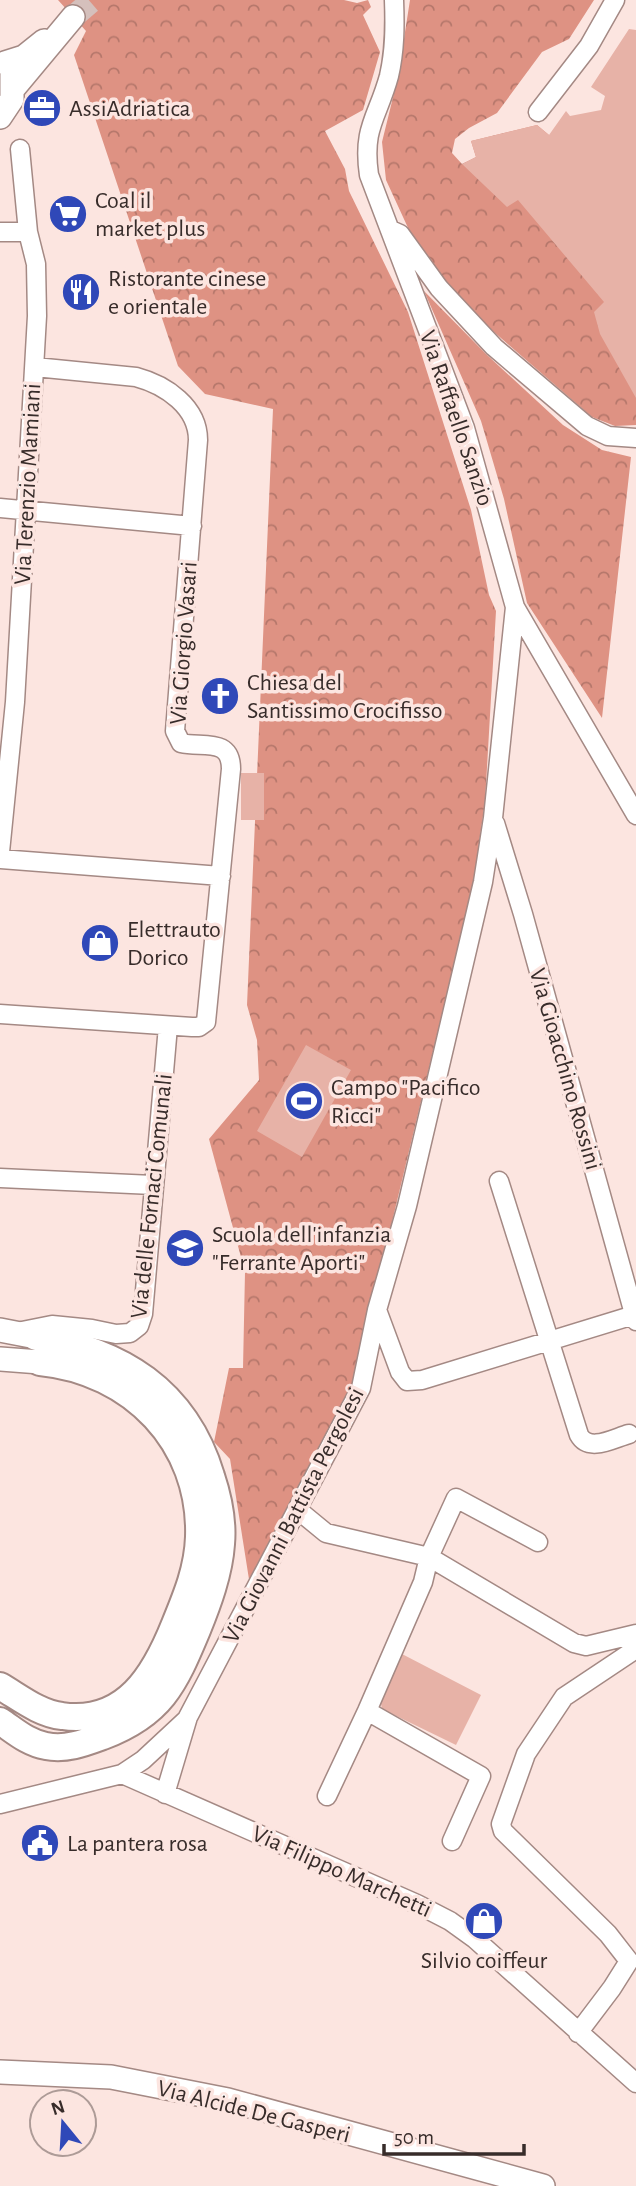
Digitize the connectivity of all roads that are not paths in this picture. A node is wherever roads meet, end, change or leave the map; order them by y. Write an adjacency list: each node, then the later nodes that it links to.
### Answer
1 (394, 0): 8 (street, Via Raffaello Sanzio)
2 (615, 0): 5 (street)
3 (3, 60): 4 (main road); 4 (main road)
4 (13, 89): 6 (main road)
5 (538, 112)
6 (0, 117)
7 (20, 149): 10 (street, Via Terenzio Mamiani)
8 (388, 229): 13 (street); 17 (street, Via Raffaello Sanzio)
9 (0, 232): 10 (street)
10 (28, 232): 11 (street, Via Terenzio Mamiani)
11 (35, 367): 12 (street, Via Terenzio Mamiani); 15 (street, Via Terenzio Mamiani)
12 (151, 381): 16 (street, Via Giorgio Vasari)
13 (636, 438)
14 (0, 508): 15 (street, Via Giorgio Vasari)
15 (25, 510): 16 (street, Via Giorgio Vasari); 20 (street, Via Terenzio Mamiani)
16 (192, 526): 22 (street, Via Giorgio Vasari)
17 (515, 607): 18 (street, Via Raffaello Sanzio); 19 (street, Via Giovanni Battista Pergolesi)
18 (636, 815)
19 (493, 818): 28 (street, Via Giovanni Battista Pergolesi); 29 (street, Via Gioacchino Rossini)
20 (0, 852)
21 (0, 859): 22 (street)
22 (221, 876): 24 (street)
23 (0, 1014): 24 (street)
24 (168, 1026): 27 (street, Via delle Fornaci Comunali)
25 (0, 1178): 27 (street)
26 (499, 1181): 31 (street)
27 (153, 1185): 30 (street, Via delle Fornaci Comunali)
28 (377, 1310): 31 (street); 34 (street, Via Giovanni Battista Pergolesi)
29 (635, 1318): 31 (street)
30 (24, 1341): 32 (main road); 39 (highway); 42 (highway)
31 (550, 1342): 33 (street)
32 (0, 1359)
33 (629, 1434)
34 (298, 1510): 36 (street); 41 (street, Via Giovanni Battista Pergolesi)
35 (538, 1542): 36 (street)
36 (429, 1557): 37 (street); 40 (street)
37 (636, 1634)
38 (636, 1649): 48 (street)
39 (0, 1686)
40 (367, 1711): 45 (street); 47 (street)
41 (188, 1717): 43 (street, Via Giovanni Battista Pergolesi); 44 (street, Via Giovanni Battista Pergolesi)
42 (0, 1721)
43 (122, 1774): 44 (street, Via Filippo Marchetti); 46 (street)
44 (165, 1794): 48 (street, Via Filippo Marchetti)
45 (327, 1796)
46 (0, 1804)
47 (452, 1841)
48 (578, 2033): 50 (street, Via Filippo Marchetti)
49 (0, 2072): 51 (main road, Via Alcide De Gasperi)
50 (636, 2083)
51 (543, 2186)

